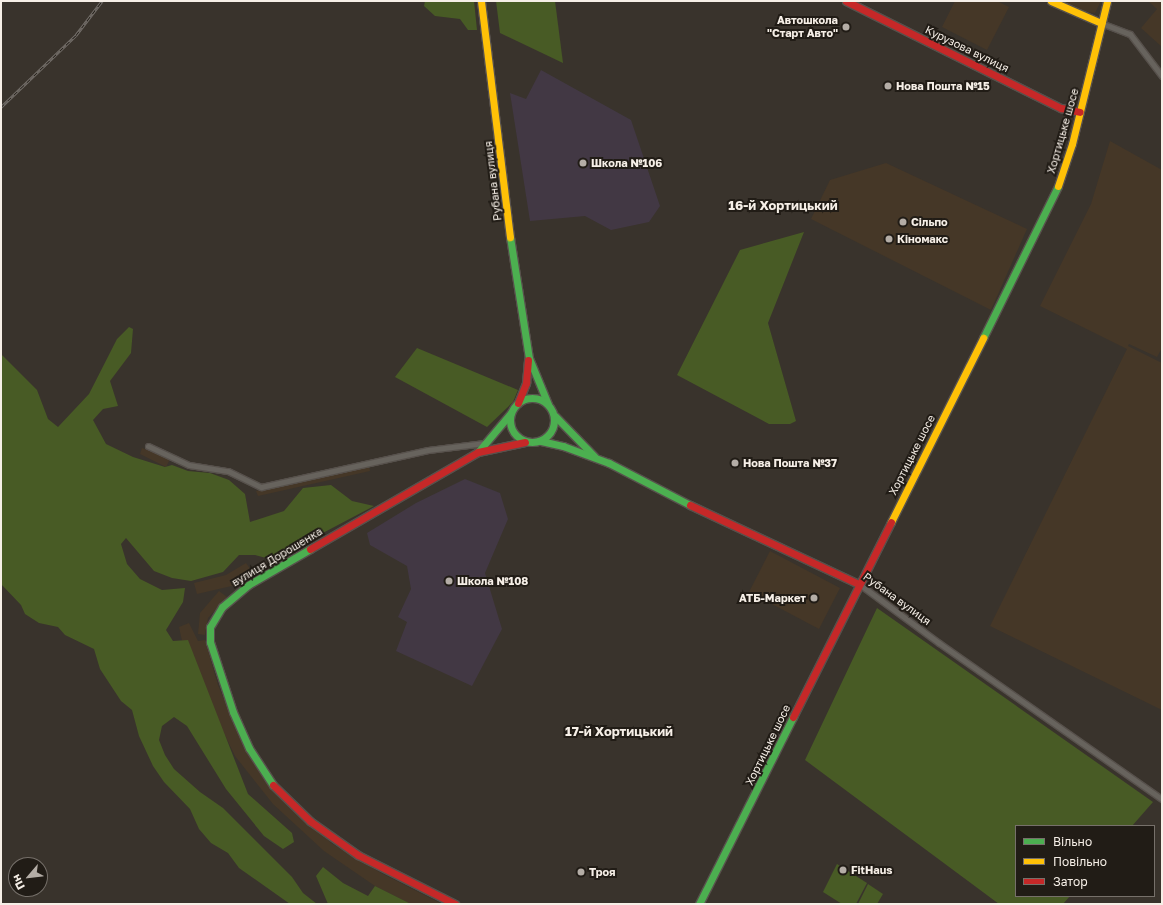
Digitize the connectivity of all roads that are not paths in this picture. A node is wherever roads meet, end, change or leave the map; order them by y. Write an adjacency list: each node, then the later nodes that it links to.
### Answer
1 (481, 1): 8 (street, Рубана вулиця)
2 (846, 1): 7 (street, Курузова вулиця)
3 (1051, 1): 5 (street)
4 (1107, 1): 5 (street, Хортицьке шосе)
5 (1101, 24): 6 (street); 7 (street, Хортицьке шосе)
6 (1162, 76)
7 (1080, 112): 19 (street, Хортицьке шосе)
8 (529, 358): 9 (street, Рубана вулиця); 10 (street, Рубана вулиця)
9 (518, 403): 10 (street); 11 (street)
10 (548, 404): 12 (street)
11 (512, 410): 13 (street); 15 (street, вулиця Дорошенка)
12 (555, 416): 14 (street); 18 (street, Рубана вулиця)
13 (525, 442): 14 (street); 17 (street, вулиця Дорошенка)
14 (541, 442): 18 (street, Рубана вулиця)
15 (485, 443): 16 (street); 17 (street, вулиця Дорошенка)
16 (148, 446)
17 (478, 452): 21 (street, вулиця Дорошенка)
18 (595, 457): 19 (street, Рубана вулиця)
19 (859, 584): 20 (street, Рубана вулиця); 22 (street, Хортицьке шосе)
20 (1162, 799)
21 (455, 904)
22 (699, 904)

